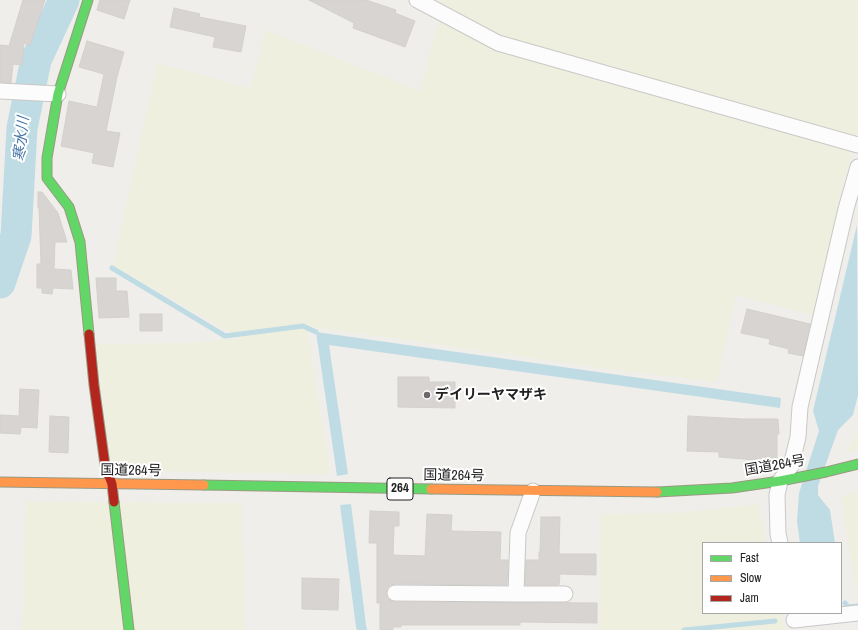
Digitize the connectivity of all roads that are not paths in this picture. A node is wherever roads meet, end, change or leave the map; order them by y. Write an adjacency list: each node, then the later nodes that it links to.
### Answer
1 (88, 0): 4 (main road)
2 (416, 0): 5 (street)
3 (0, 91): 4 (street)
4 (53, 93): 11 (main road)
5 (858, 145)
6 (858, 167): 7 (street)
7 (852, 211): 9 (street)
8 (858, 464): 9 (main road, 国道264号 / 264)
9 (780, 481): 12 (main road, 国道264号 / 264); 13 (street)
10 (0, 482): 11 (main road, 国道264号 / 264)
11 (112, 484): 12 (main road, 国道264号 / 264); 19 (main road)
12 (533, 491): 15 (street)
13 (780, 542)
14 (395, 592): 15 (street)
15 (516, 594): 16 (street)
16 (565, 594)
17 (858, 613): 18 (street)
18 (794, 621)
19 (129, 630)

